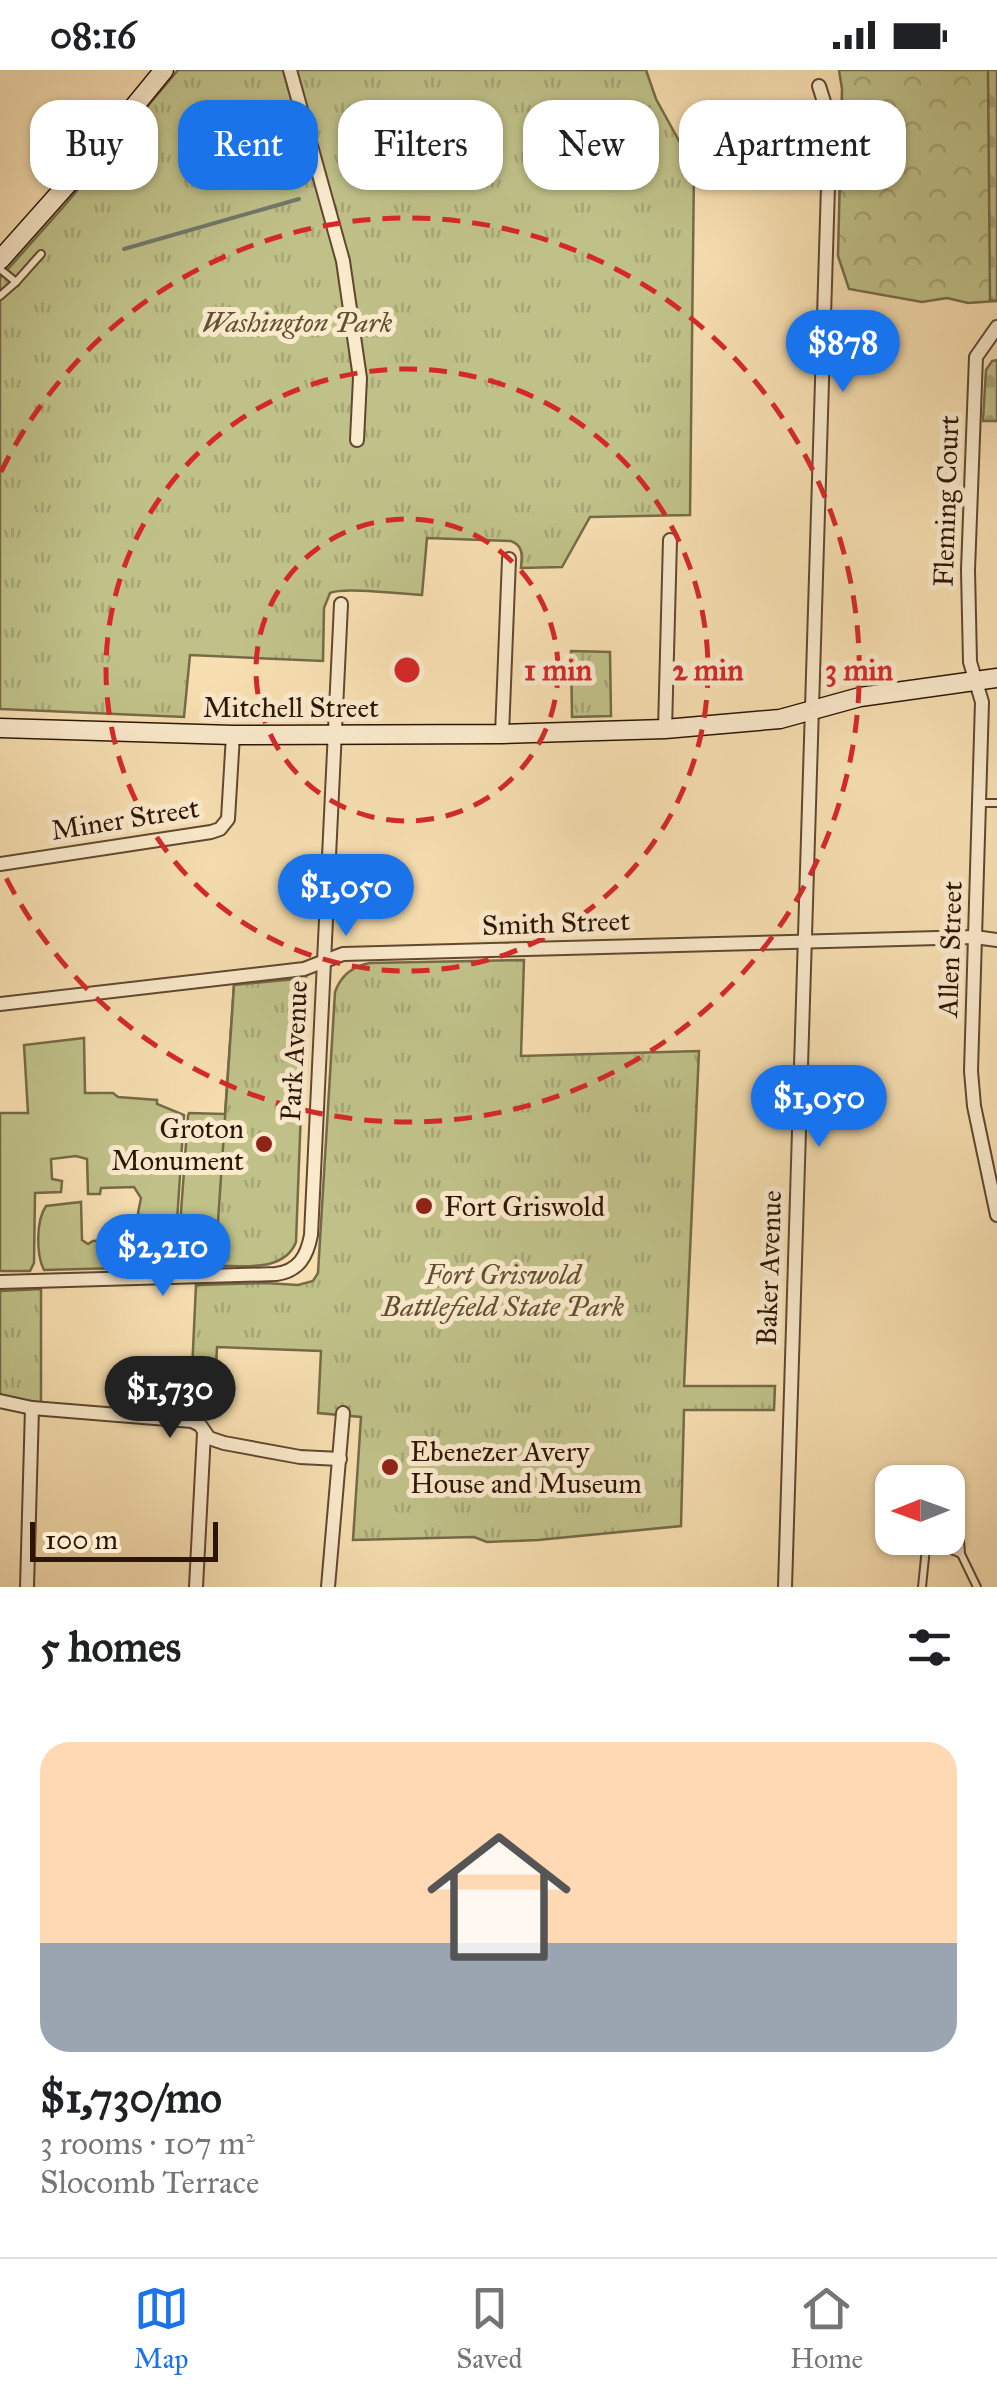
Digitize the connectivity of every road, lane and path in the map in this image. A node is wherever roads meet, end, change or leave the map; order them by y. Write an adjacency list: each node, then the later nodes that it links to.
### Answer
1 (164, 70): 5 (main road)
2 (290, 70): 10 (street)
3 (819, 86): 16 (street, Baker Avenue)
4 (41, 254): 7 (lane)
5 (0, 260)
6 (0, 269): 7 (lane)
7 (16, 282): 8 (lane)
8 (0, 296)
9 (997, 326): 15 (street, Fleming Court)
10 (357, 440)
11 (670, 540): 18 (street)
12 (509, 558): 20 (street)
13 (340, 604): 19 (street, Park Avenue)
14 (997, 678): 15 (main road, Mitchell Street)
15 (977, 682): 16 (main road, Mitchell Street); 22 (street, Allen Street)
16 (812, 712): 18 (main road, Mitchell Street); 27 (street, Baker Avenue)
17 (0, 728): 21 (main road, Mitchell Street)
18 (666, 729): 20 (main road, Mitchell Street)
19 (334, 734): 20 (main road, Mitchell Street); 21 (main road, Mitchell Street); 28 (street, Park Avenue)
20 (502, 734)
21 (233, 735): 24 (street, Miner Street)
22 (979, 803): 23 (lane); 25 (street, Allen Street)
23 (997, 803)
24 (0, 864)
25 (975, 937): 26 (street, Smith Street); 27 (street, Smith Street); 30 (street, Allen Street)
26 (997, 940)
27 (804, 942): 28 (street, Smith Street); 42 (street, Baker Avenue)
28 (324, 962): 29 (street, Smith Street); 31 (street, Park Avenue)
29 (0, 1004)
30 (997, 1215)
31 (0, 1282)
32 (0, 1401): 33 (street)
33 (32, 1408): 35 (street); 39 (street)
34 (343, 1413): 36 (street)
35 (204, 1433): 36 (street); 40 (street)
36 (340, 1459): 41 (street)
37 (925, 1555): 43 (lane)
38 (962, 1555): 44 (lane)
39 (27, 1587)
40 (196, 1587)
41 (328, 1587)
42 (784, 1587)
43 (922, 1587)
44 (977, 1587)

